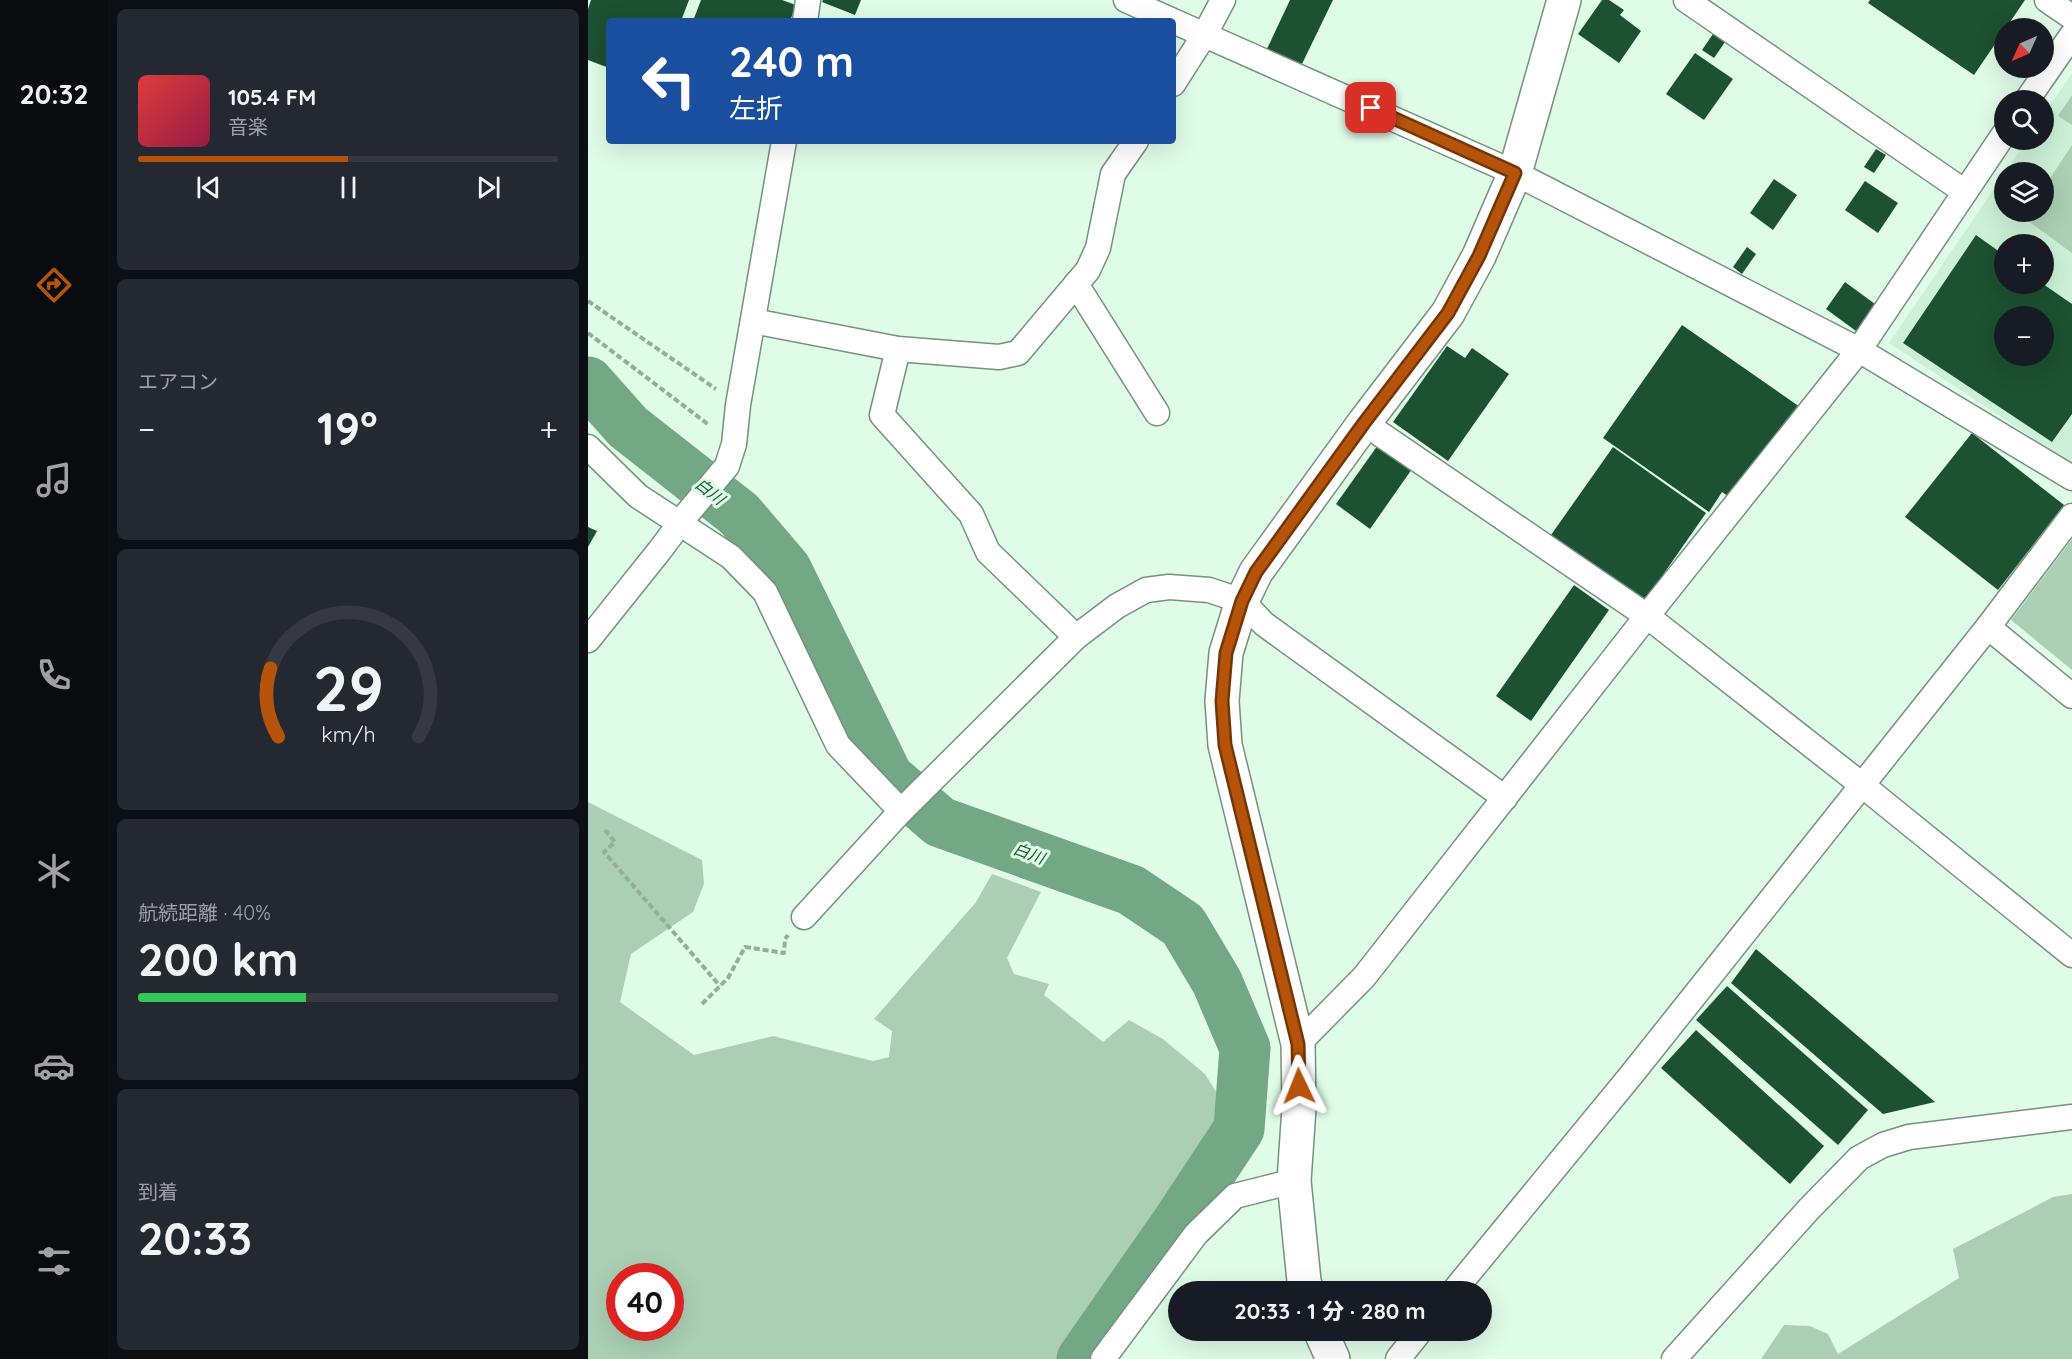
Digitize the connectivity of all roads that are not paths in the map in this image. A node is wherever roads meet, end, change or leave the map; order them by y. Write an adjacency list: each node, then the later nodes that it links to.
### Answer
1 (808, 0): 8 (street)
2 (1126, 0): 9 (street)
3 (1223, 0): 11 (street)
4 (1564, 0): 18 (street)
5 (1686, 0): 19 (street)
6 (2047, 0): 7 (street)
7 (2072, 17)
8 (805, 18)
9 (1168, 18)
10 (1176, 22): 11 (street)
11 (1205, 34): 13 (street); 18 (street)
12 (2072, 35): 14 (street)
13 (1176, 79)
14 (2034, 90)
15 (783, 144): 21 (street)
16 (1134, 144): 20 (street)
17 (1994, 150): 19 (street)
18 (1515, 173): 23 (street); 25 (street)
19 (1965, 192): 23 (street)
20 (1076, 284): 22 (street); 24 (street)
21 (753, 321): 22 (street); 29 (street)
22 (898, 349): 33 (street)
23 (1859, 350): 27 (street); 31 (street)
24 (1156, 413)
25 (1364, 423): 30 (street); 31 (street)
26 (588, 447): 29 (street)
27 (2072, 478)
28 (2072, 516): 32 (street)
29 (683, 519): 34 (street); 38 (street)
30 (1242, 601): 33 (street); 37 (street); 41 (street)
31 (1647, 616): 36 (street); 37 (street)
32 (1988, 627): 35 (street); 36 (street)
33 (1076, 637): 38 (street)
34 (588, 640)
35 (2072, 696)
36 (1863, 785): 40 (street); 45 (street)
37 (1505, 798): 41 (street)
38 (901, 811): 39 (street)
39 (804, 916)
40 (2072, 955)
41 (1298, 1044): 43 (street)
42 (2072, 1117): 51 (street)
43 (1294, 1181): 44 (street); 48 (street)
44 (1304, 1281)
45 (1462, 1281)
46 (1325, 1341): 49 (street)
47 (1412, 1341): 50 (street)
48 (1103, 1359)
49 (1333, 1359)
50 (1398, 1359)
51 (1674, 1359)

